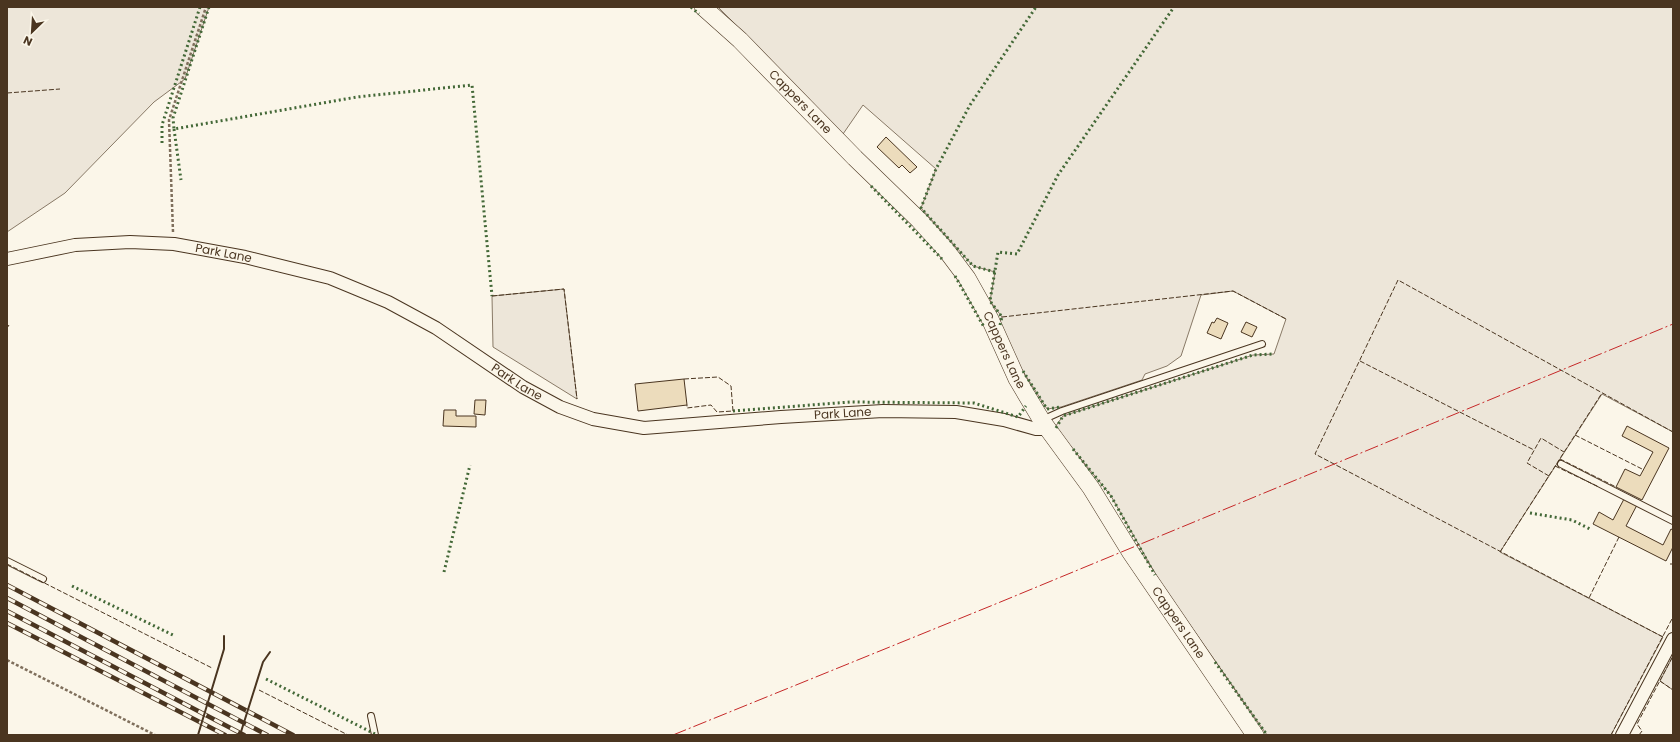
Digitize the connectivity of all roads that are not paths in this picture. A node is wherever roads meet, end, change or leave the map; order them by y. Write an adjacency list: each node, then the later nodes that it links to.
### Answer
1 (703, 7): 4 (street, Cappers Lane)
2 (7, 259): 4 (street, Park Lane)
3 (1262, 344): 4 (lane)
4 (1045, 425): 12 (street, Cappers Lane)
5 (1561, 464): 6 (lane)
6 (1673, 520)
7 (7, 560): 8 (lane)
8 (43, 579)
9 (1673, 639): 13 (street)
10 (371, 716): 11 (lane)
11 (375, 735)
12 (1255, 735)
13 (1622, 735)

